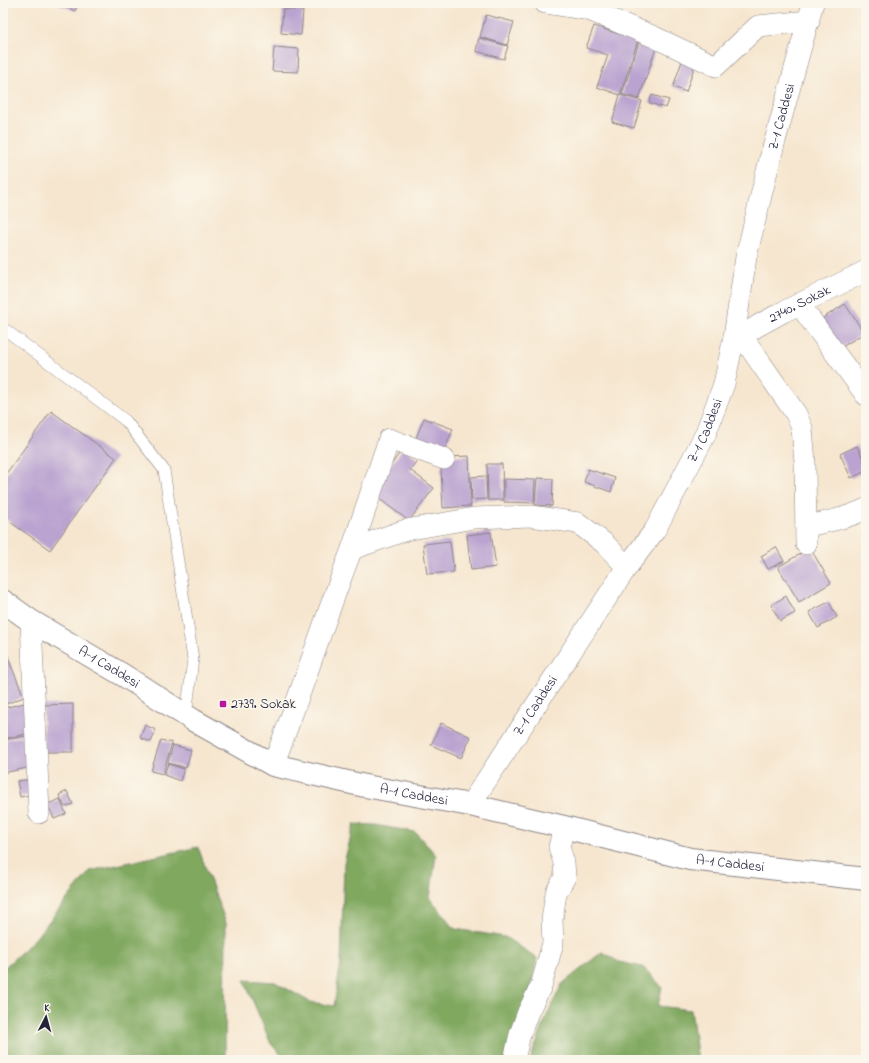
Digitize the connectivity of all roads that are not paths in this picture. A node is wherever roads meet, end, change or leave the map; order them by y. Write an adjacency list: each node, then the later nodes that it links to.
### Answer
1 (545, 3): 2 (street)
2 (589, 6): 3 (street)
3 (811, 12): 7 (street, Z-1 Caddesi)
4 (866, 271): 5 (street, 2740. Sokak)
5 (799, 304): 7 (street, 2740. Sokak); 8 (street)
6 (3, 328): 15 (lane)
7 (738, 336): 10 (street); 12 (street, Z-1 Caddesi)
8 (866, 395)
9 (444, 459): 11 (street)
10 (866, 509)
11 (352, 549): 12 (street); 16 (street)
12 (627, 567): 17 (street, Z-1 Caddesi)
13 (3, 602): 14 (main road, A-1 Caddesi)
14 (31, 621): 15 (main road, A-1 Caddesi); 18 (street)
15 (186, 716): 16 (main road, A-1 Caddesi)
16 (273, 765): 17 (main road, A-1 Caddesi)
17 (470, 805): 19 (main road, A-1 Caddesi)
18 (39, 813)
19 (564, 826): 20 (main road, A-1 Caddesi); 21 (street)
20 (866, 879)
21 (514, 1060)

